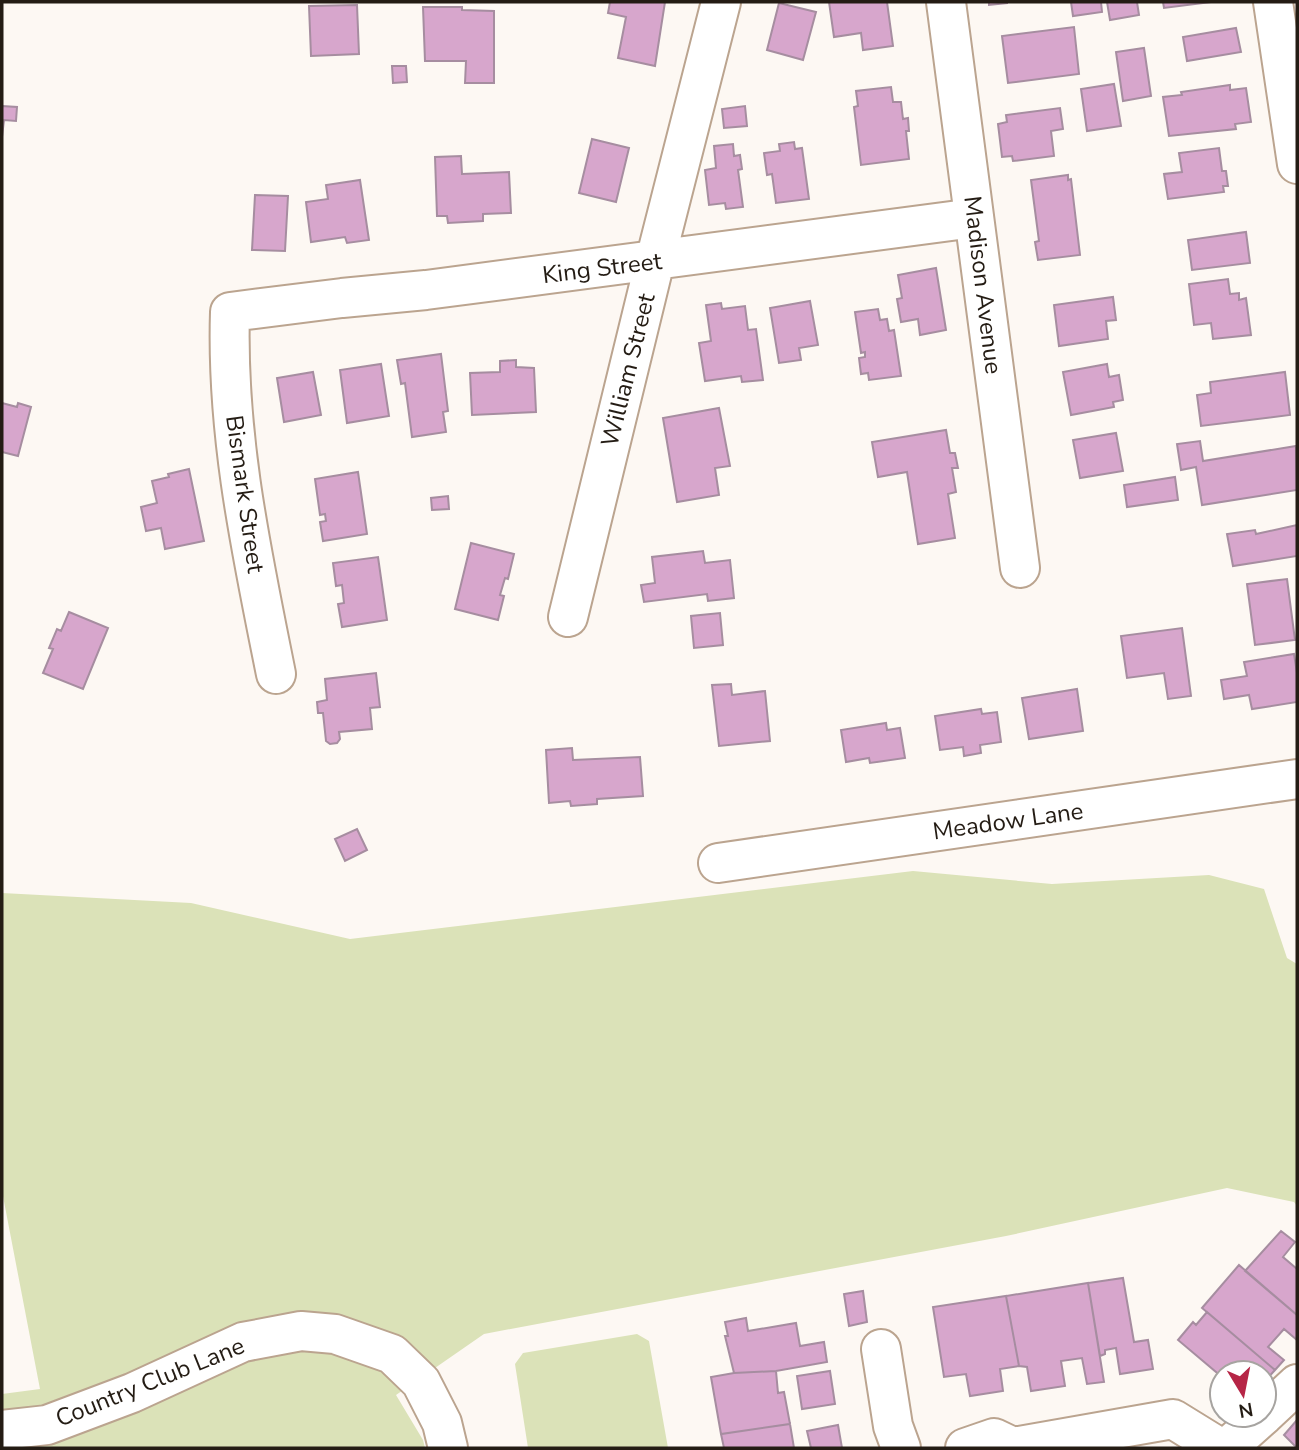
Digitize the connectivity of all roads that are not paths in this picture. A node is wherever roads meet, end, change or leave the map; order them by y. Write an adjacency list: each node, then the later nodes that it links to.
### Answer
1 (722, 2): 6 (street, William Street)
2 (946, 2): 5 (street, Madison Avenue)
3 (1273, 2): 4 (street)
4 (1297, 164)
5 (974, 218): 6 (street, King Street); 8 (street, Madison Avenue)
6 (655, 261): 7 (street, King Street); 9 (street, William Street)
7 (230, 312): 10 (street, Bismark Street)
8 (1020, 568)
9 (568, 617)
10 (276, 674)
11 (1297, 779): 12 (street, Meadow Lane)
12 (718, 863)
13 (881, 1349): 19 (street)
14 (1297, 1384): 15 (street)
15 (1278, 1402)
16 (1248, 1429): 23 (street)
17 (2, 1430): 18 (street, Country Club Lane)
18 (448, 1448)
19 (901, 1448)
20 (965, 1448): 21 (street)
21 (1014, 1448): 22 (street)
22 (1220, 1448)
23 (1227, 1448)

